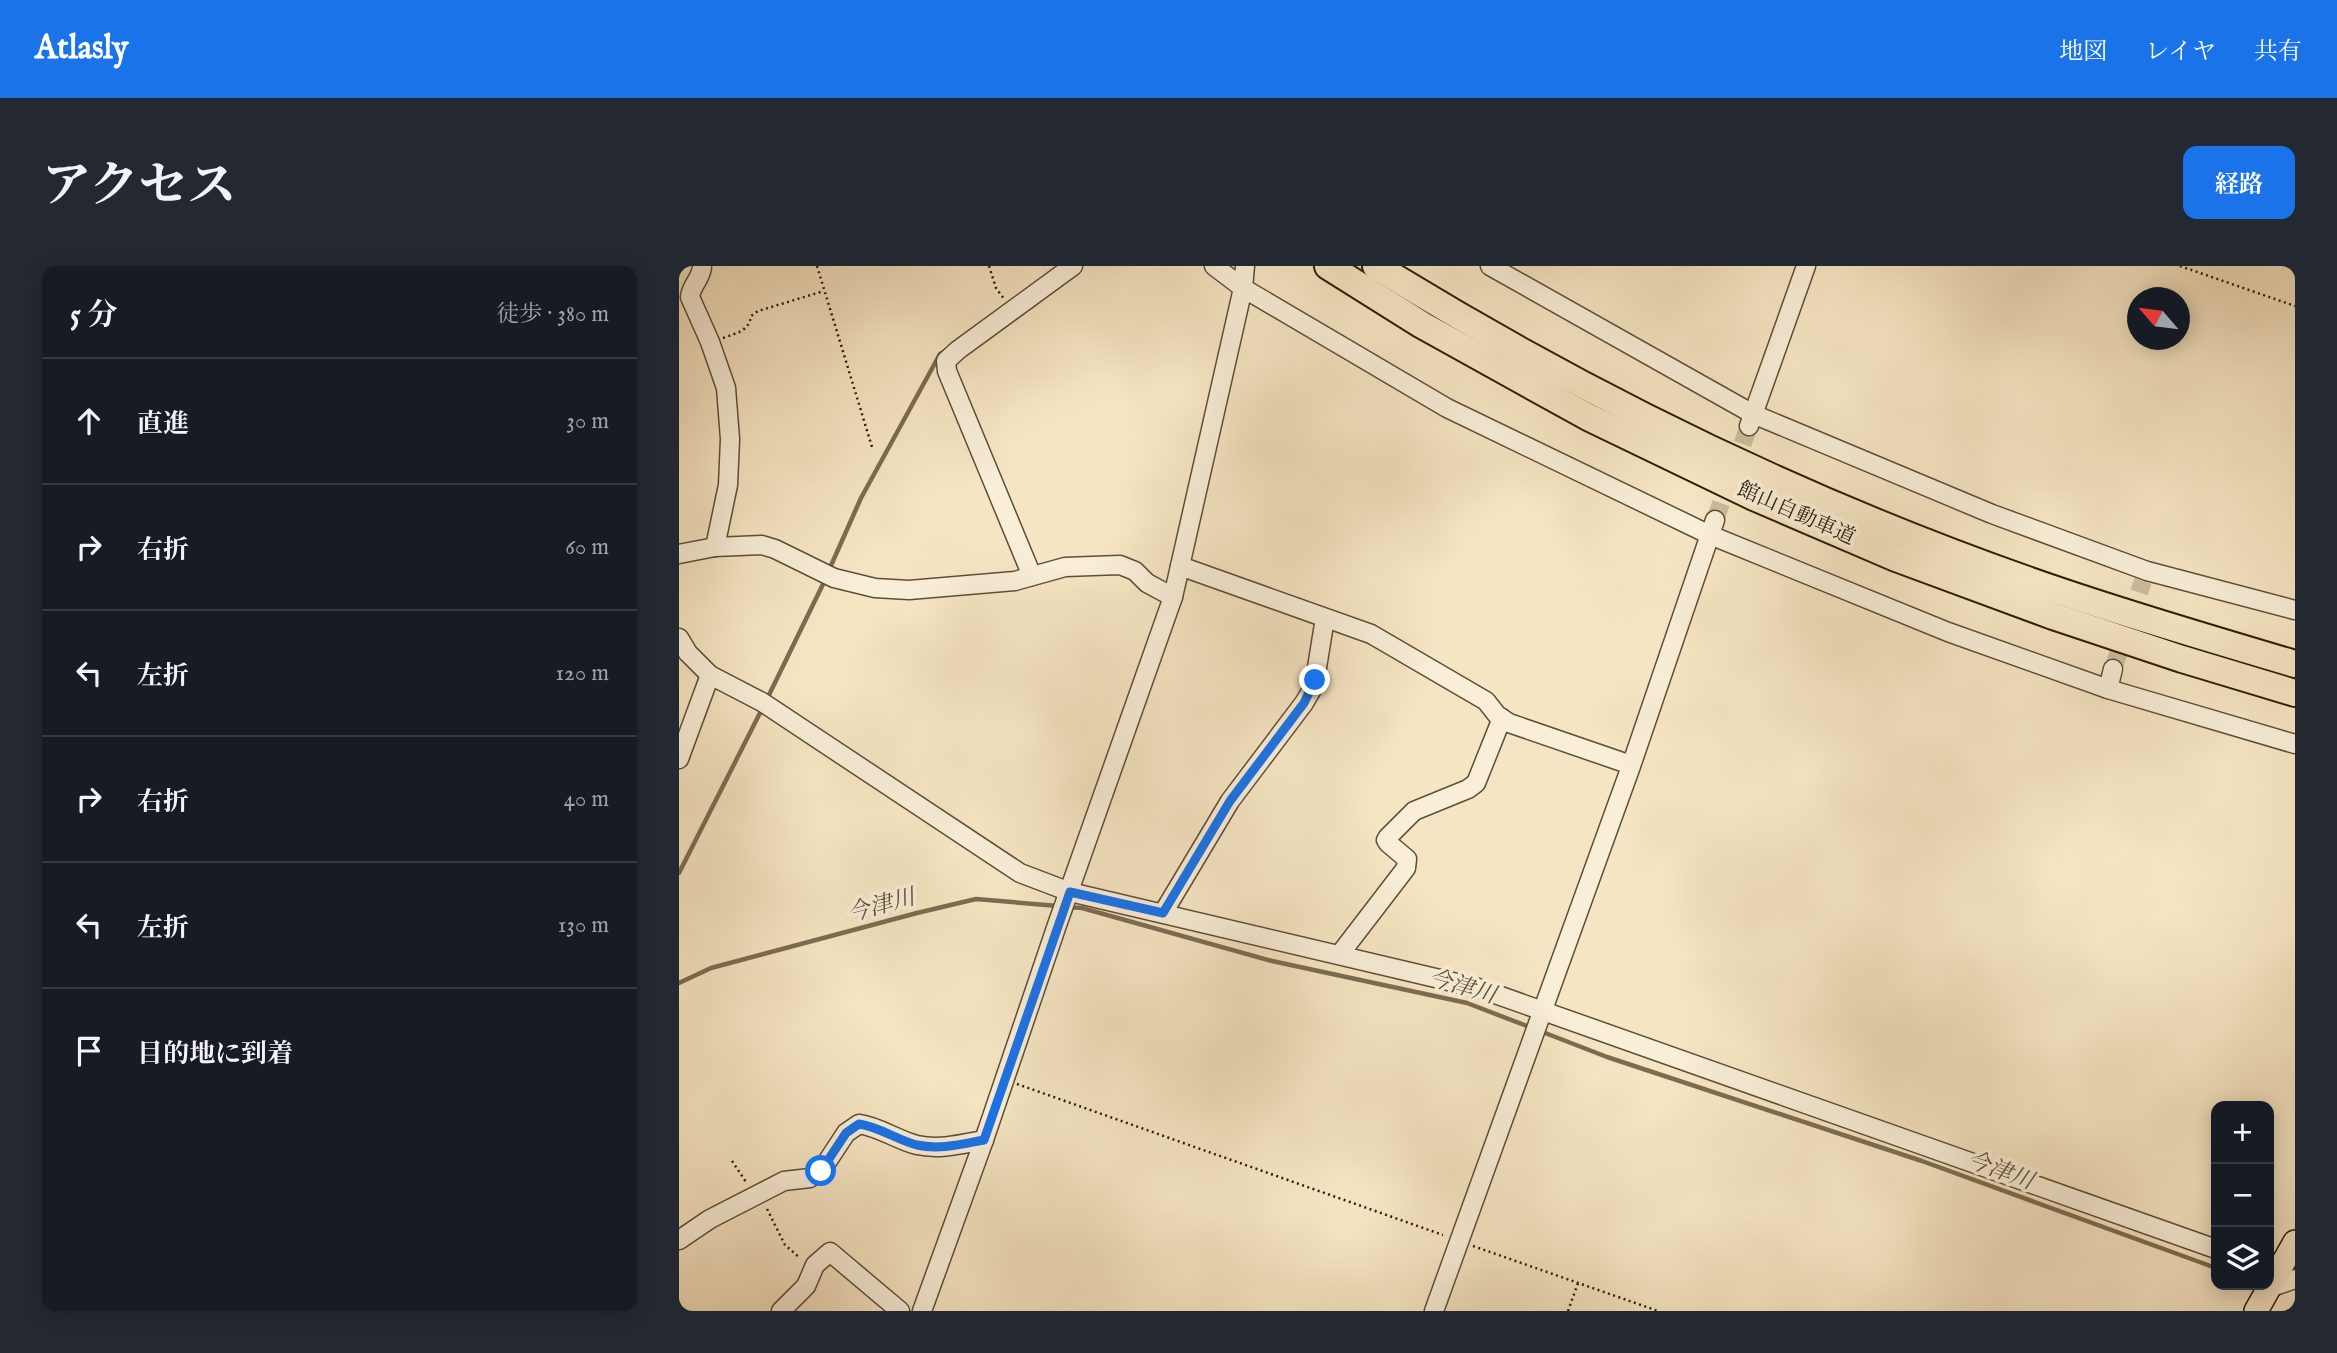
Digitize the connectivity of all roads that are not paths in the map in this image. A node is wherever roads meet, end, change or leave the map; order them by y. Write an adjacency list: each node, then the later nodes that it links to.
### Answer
1 (702, 266): 12 (street)
2 (1073, 266): 15 (street)
3 (1214, 266): 9 (street)
4 (1245, 266): 9 (street)
5 (1328, 266): 24 (highway, 館山自動車道)
6 (1376, 266): 20 (highway, 館山自動車道)
7 (1490, 266): 10 (street)
8 (1806, 266): 10 (street)
9 (1243, 288): 11 (street); 14 (street)
10 (1751, 420): 17 (street)
11 (1713, 528): 23 (street); 28 (street)
12 (715, 547): 13 (street); 15 (street)
13 (679, 554)
14 (1180, 566): 16 (street); 18 (street)
15 (1032, 576): 16 (street)
16 (1173, 597): 29 (street)
17 (2295, 610)
18 (1325, 618): 25 (street); 30 (street)
19 (679, 638): 22 (street)
20 (2295, 664)
21 (2113, 669): 23 (street)
22 (710, 675): 27 (street); 29 (street)
23 (2108, 689): 26 (street)
24 (2295, 693)
25 (1502, 718): 28 (street); 31 (street)
26 (2295, 744)
27 (679, 759)
28 (1631, 765): 32 (street)
29 (1070, 892): 30 (street); 33 (street)
30 (1163, 913): 31 (street)
31 (1340, 954): 32 (street)
32 (1542, 1012): 35 (street); 40 (street)
33 (984, 1140): 34 (street); 39 (street)
34 (679, 1240)
35 (2211, 1247)
36 (2282, 1267): 41 (main road)
37 (781, 1311): 38 (street)
38 (900, 1311)
39 (922, 1311)
40 (1434, 1311)
41 (2256, 1311)

